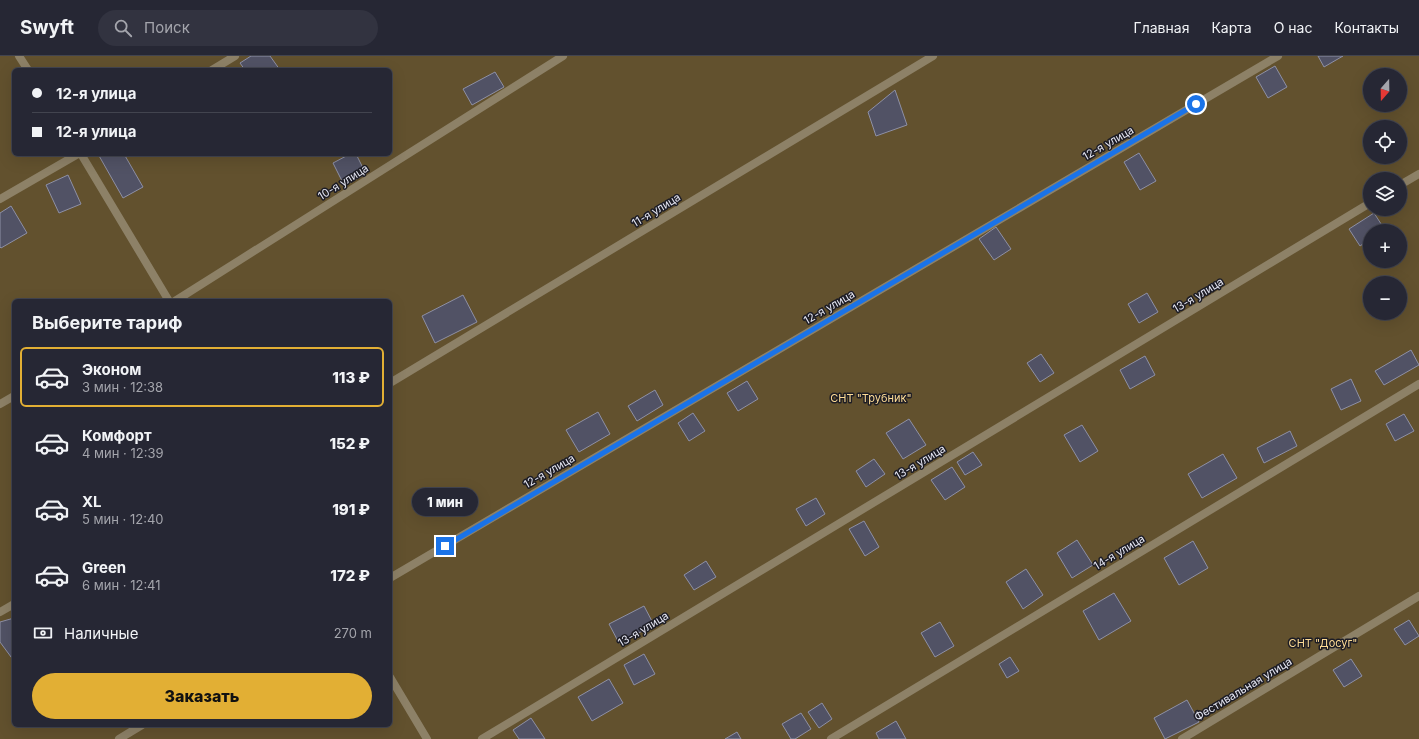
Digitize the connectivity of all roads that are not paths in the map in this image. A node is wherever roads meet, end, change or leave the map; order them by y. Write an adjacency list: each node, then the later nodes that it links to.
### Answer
1 (19, 56): 6 (lane)
2 (235, 56): 7 (lane)
3 (563, 56): 15 (lane, 10-я улица)
4 (933, 56): 16 (lane, 11-я улица)
5 (1278, 56): 20 (lane, 12-я улица)
6 (27, 68)
7 (215, 68)
8 (76, 156): 12 (lane)
9 (81, 156): 14 (lane)
10 (1419, 174): 11 (lane)
11 (1407, 181)
12 (0, 199)
13 (1363, 208): 28 (lane, 13-я улица)
14 (168, 299)
15 (178, 299)
16 (392, 382)
17 (1419, 384): 29 (lane, 14-я улица)
18 (12, 397): 19 (lane)
19 (0, 404)
20 (392, 577)
21 (1419, 596): 30 (lane, Фестивальная улица)
22 (12, 605): 23 (lane)
23 (0, 612)
24 (392, 680): 27 (lane)
25 (139, 727): 26 (lane)
26 (118, 739)
27 (427, 739)
28 (482, 739)
29 (831, 739)
30 (1182, 739)

